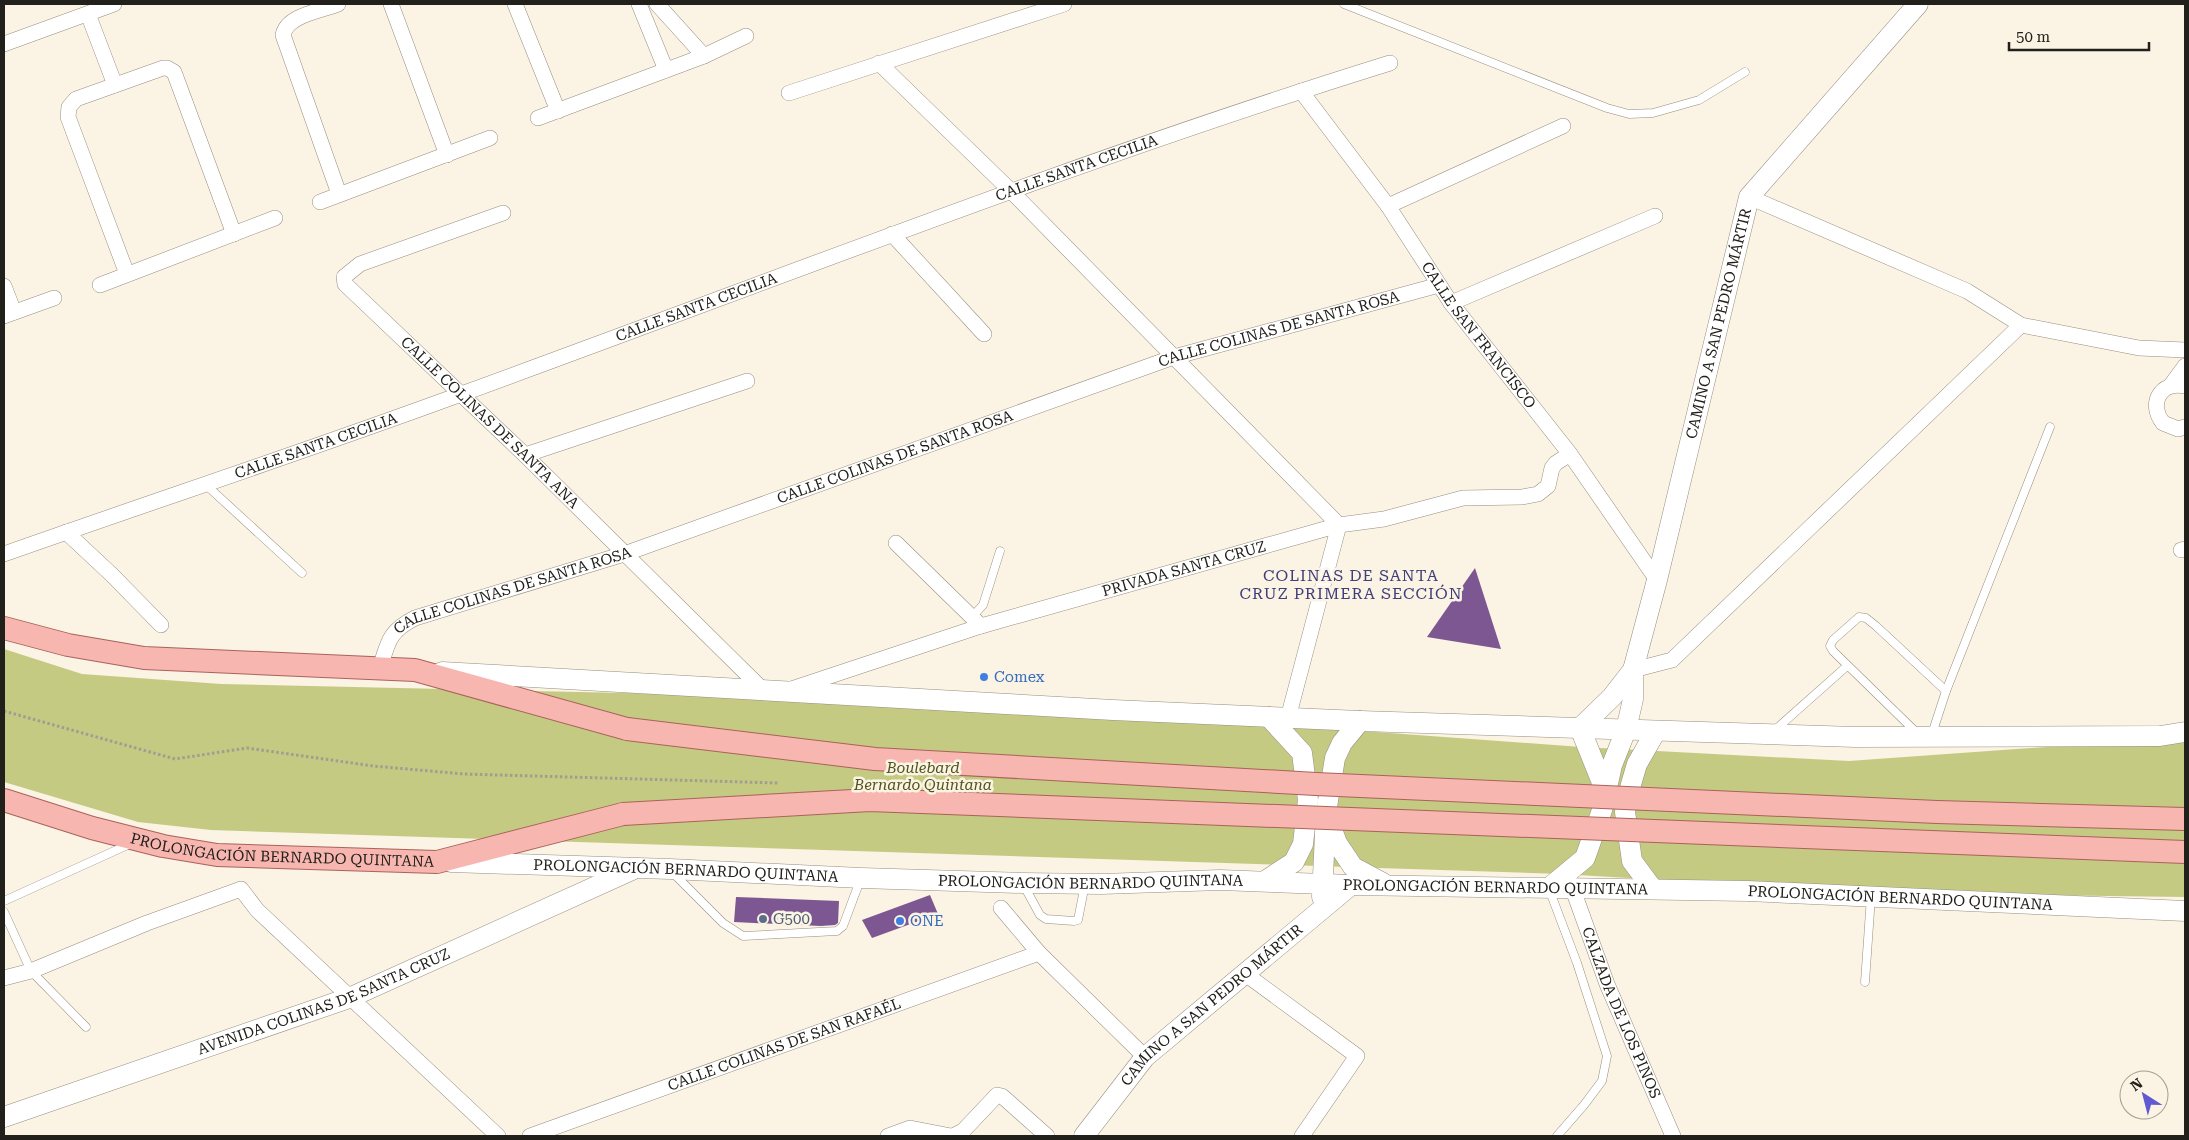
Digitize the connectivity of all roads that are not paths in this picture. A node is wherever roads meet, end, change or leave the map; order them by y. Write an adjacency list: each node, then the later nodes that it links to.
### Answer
1 (114, 4): 10 (street)
2 (334, 4): 27 (street)
3 (391, 4): 25 (street)
4 (515, 4): 21 (street)
5 (639, 4): 16 (street)
6 (657, 4): 13 (street)
7 (1064, 4): 14 (street)
8 (1344, 4): 17 (lane)
9 (1918, 4): 28 (street, CAMINO A SAN PEDRO MÁRTIR)
10 (88, 14): 12 (street); 18 (street)
11 (746, 36): 13 (street)
12 (4, 44)
13 (704, 56): 16 (street)
14 (879, 62): 20 (street); 26 (street)
15 (1390, 63): 19 (street, CALLE SANTA CECILIA)
16 (666, 70): 21 (street)
17 (1745, 72)
18 (115, 85): 34 (street); 36 (street)
19 (1301, 91): 26 (street, CALLE SANTA CECILIA); 30 (street, CALLE SAN FRANCISCO)
20 (789, 93)
21 (558, 111): 22 (street)
22 (538, 118)
23 (1563, 126): 30 (street)
24 (490, 138): 25 (street)
25 (447, 155): 27 (street)
26 (1011, 190): 35 (street, CALLE SANTA CECILIA); 46 (street)
27 (339, 194): 29 (street)
28 (1749, 197): 43 (street); 63 (street, CAMINO A SAN PEDRO MÁRTIR)
29 (320, 202)
30 (1388, 206): 38 (street, CALLE SAN FRANCISCO)
31 (503, 213): 50 (street, CALLE COLINAS DE SANTA ANA)
32 (1655, 216): 41 (street)
33 (275, 218): 34 (street)
34 (234, 234): 36 (street)
35 (892, 234): 44 (street); 50 (street, CALLE SANTA CECILIA)
36 (127, 274): 37 (street)
37 (100, 285)
38 (1439, 285): 41 (street, CALLE SAN FRANCISCO); 46 (street, CALLE COLINAS DE SANTA ROSA)
39 (4, 286): 42 (street)
40 (54, 298): 42 (street)
41 (1451, 303): 53 (street, CALLE SAN FRANCISCO)
42 (9, 314)
43 (2021, 325): 45 (street); 70 (street)
44 (984, 334)
45 (2185, 350)
46 (1174, 357): 56 (street); 61 (street, CALLE COLINAS DE SANTA ROSA)
47 (2185, 366): 49 (street)
48 (748, 381): 54 (street)
49 (2178, 386): 52 (street)
50 (462, 394): 54 (street, CALLE COLINAS DE SANTA ANA); 55 (street, CALLE SANTA CECILIA)
51 (2050, 427): 73 (lane)
52 (2185, 427)
53 (1570, 454): 56 (street, PRIVADA SANTA CRUZ); 63 (street, CALLE SAN FRANCISCO)
54 (525, 455): 61 (street, CALLE COLINAS DE SANTA ANA)
55 (205, 484): 57 (street, CALLE SANTA CECILIA); 62 (lane)
56 (1339, 525): 64 (street, PRIVADA SANTA CRUZ); 74 (street)
57 (66, 532): 60 (street, CALLE SANTA CECILIA); 65 (street)
58 (896, 543): 64 (street)
59 (1000, 551): 64 (lane)
60 (4, 554)
61 (624, 554): 68 (street, CALLE COLINAS DE SANTA ROSA); 71 (street, CALLE COLINAS DE SANTA ANA)
62 (302, 573)
63 (1657, 580): 70 (street, CAMINO A SAN PEDRO MÁRTIR)
64 (977, 621): 72 (street, PRIVADA SANTA CRUZ)
65 (161, 625)
66 (4, 628): 68 (main road)
67 (1847, 666): 73 (lane); 80 (lane); 81 (lane)
68 (380, 668): 69 (main road)
69 (415, 670): 71 (street); 85 (main road, bridge)
70 (1633, 670): 76 (street, CAMINO A SAN PEDRO MÁRTIR); 77 (street, CAMINO A SAN PEDRO MÁRTIR)
71 (762, 689): 72 (street)
72 (785, 691): 74 (street)
73 (1946, 691): 81 (lane)
74 (1279, 718): 75 (street); 92 (street)
75 (1360, 721): 76 (street); 84 (street)
76 (1580, 728): 77 (street); 82 (street)
77 (1626, 730): 78 (street); 82 (street, CAMINO A SAN PEDRO MÁRTIR)
78 (1656, 731): 80 (street); 100 (street)
79 (2185, 732): 81 (street)
80 (1772, 733): 81 (street)
81 (1926, 737)
82 (1605, 790): 98 (street, CAMINO A SAN PEDRO MÁRTIR)
83 (4, 800): 86 (main road, PROLONGACIÓN BERNARDO QUINTANA)
84 (1326, 812): 95 (street); 97 (street)
85 (2185, 819)
86 (139, 840): 88 (main road, PROLONGACIÓN BERNARDO QUINTANA); 102 (lane)
87 (2185, 852): 88 (main road, bridge)
88 (437, 862): 89 (street, PROLONGACIÓN BERNARDO QUINTANA)
89 (636, 868): 90 (street, PROLONGACIÓN BERNARDO QUINTANA); 112 (street, AVENIDA COLINAS DE SANTA CRUZ)
90 (670, 869): 91 (street, PROLONGACIÓN BERNARDO QUINTANA); 91 (lane)
91 (861, 878): 93 (street, PROLONGACIÓN BERNARDO QUINTANA)
92 (1265, 881): 94 (street, PROLONGACIÓN BERNARDO QUINTANA); 95 (street, PROLONGACIÓN BERNARDO QUINTANA)
93 (1022, 883): 94 (street, PROLONGACIÓN BERNARDO QUINTANA); 94 (lane)
94 (1085, 884)
95 (1323, 884): 96 (street, PROLONGACIÓN BERNARDO QUINTANA); 104 (street)
96 (1351, 885): 97 (street, PROLONGACIÓN BERNARDO QUINTANA); 104 (street, CAMINO A SAN PEDRO MÁRTIR)
97 (1387, 885): 98 (street, PROLONGACIÓN BERNARDO QUINTANA)
98 (1549, 887): 99 (street, PROLONGACIÓN BERNARDO QUINTANA); 123 (lane)
99 (1572, 887): 100 (street, PROLONGACIÓN BERNARDO QUINTANA); 124 (street, CALZADA DE LOS PINOS)
100 (1652, 888): 101 (street, PROLONGACIÓN BERNARDO QUINTANA)
101 (1871, 896): 105 (street, PROLONGACIÓN BERNARDO QUINTANA); 111 (lane)
102 (4, 901)
103 (1001, 908): 107 (street)
104 (1322, 909): 109 (street, CAMINO A SAN PEDRO MÁRTIR)
105 (2185, 911)
106 (4, 912): 108 (lane)
107 (1039, 953): 114 (street); 117 (street, CALLE COLINAS DE SAN RAFAÉL)
108 (31, 970): 110 (street); 112 (street); 113 (lane)
109 (1244, 974): 114 (street, CAMINO A SAN PEDRO MÁRTIR); 122 (street)
110 (4, 978)
111 (1866, 982)
112 (350, 998): 115 (street, AVENIDA COLINAS DE SANTA CRUZ); 116 (street)
113 (86, 1027)
114 (1145, 1057): 121 (street, CAMINO A SAN PEDRO MÁRTIR)
115 (4, 1117)
116 (498, 1136)
117 (530, 1136)
118 (888, 1136): 119 (street)
119 (952, 1136): 120 (street)
120 (1047, 1136)
121 (1084, 1136)
122 (1302, 1136)
123 (1557, 1136)
124 (1673, 1136)

